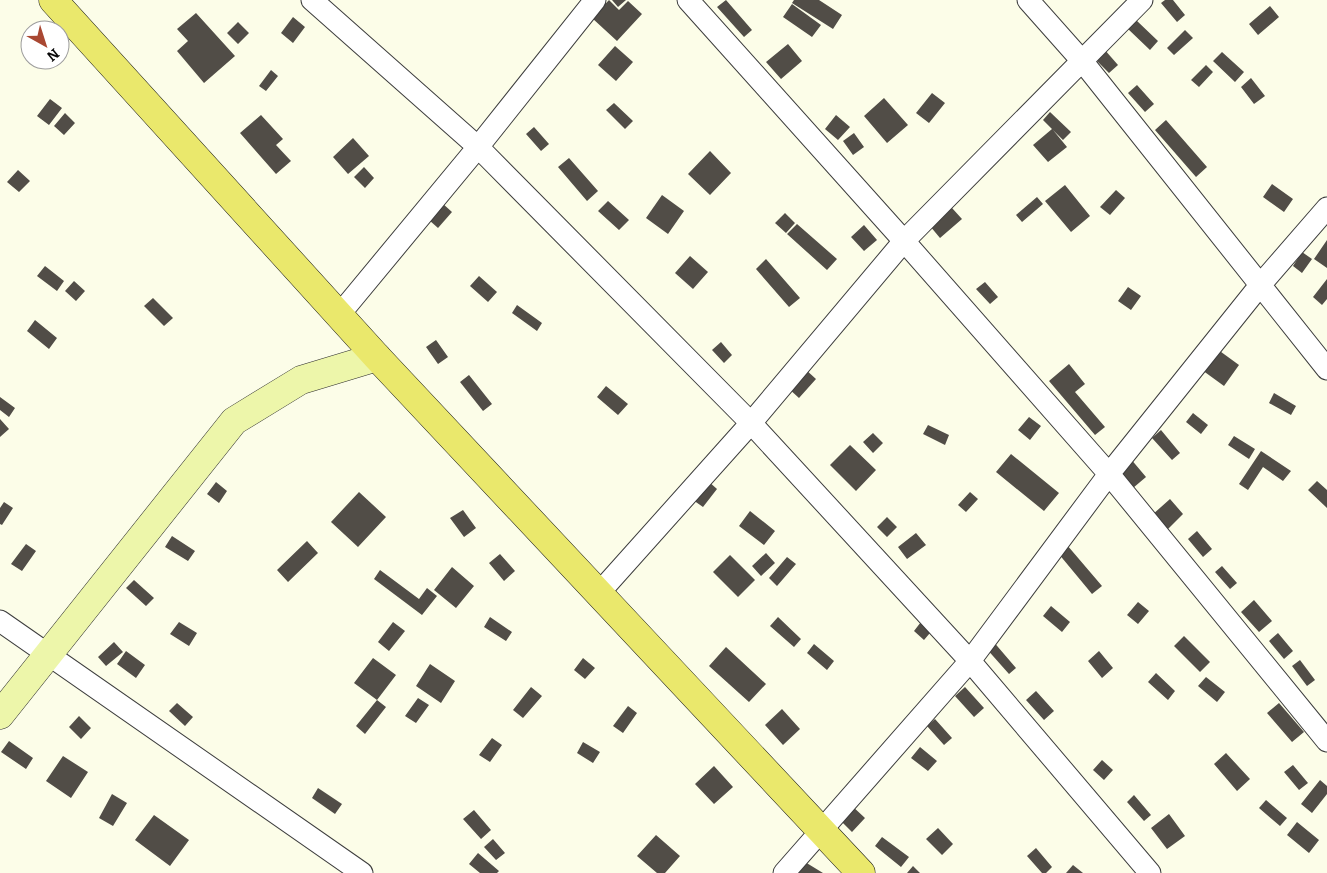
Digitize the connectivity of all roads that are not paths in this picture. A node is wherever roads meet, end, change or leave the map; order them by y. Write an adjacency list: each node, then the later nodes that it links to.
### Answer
1 (53, 0): 12 (main road)
2 (312, 0): 8 (street)
3 (595, 0): 8 (street)
4 (688, 0): 10 (street)
5 (1028, 0): 7 (street)
6 (1142, 0): 7 (street)
7 (1083, 62): 10 (street); 11 (street)
8 (478, 147): 12 (street); 15 (street)
9 (1327, 208): 11 (street)
10 (904, 241): 15 (street); 16 (street)
11 (1261, 284): 14 (street); 16 (street)
12 (339, 315): 13 (main road)
13 (377, 357): 17 (main road); 19 (main road)
14 (1327, 369)
15 (751, 423): 17 (street); 20 (street)
16 (1109, 474): 20 (street); 22 (street)
17 (599, 592): 23 (main road)
18 (0, 621): 19 (street)
19 (48, 654): 21 (main road); 24 (street)
20 (970, 661): 23 (street); 27 (street)
21 (0, 715)
22 (1327, 741)
23 (821, 828): 25 (street); 26 (main road)
24 (362, 873)
25 (784, 873)
26 (861, 873)
27 (1150, 873)

